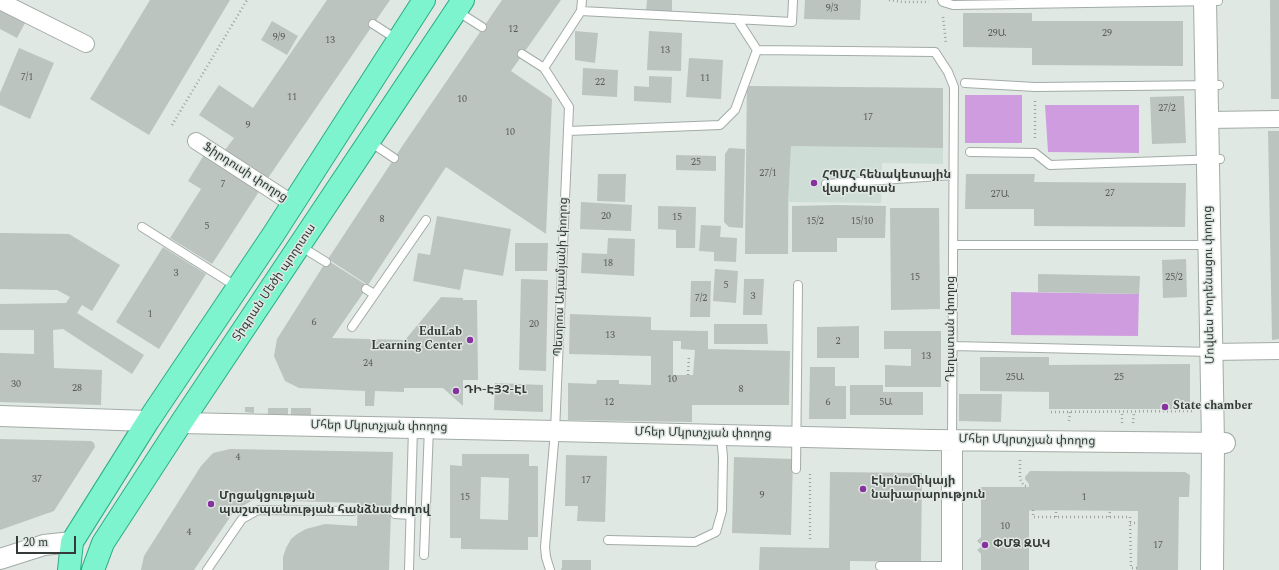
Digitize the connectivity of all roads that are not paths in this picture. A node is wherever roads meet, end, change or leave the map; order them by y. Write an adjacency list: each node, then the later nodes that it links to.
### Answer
1 (424, 0): 12 (main road)
2 (582, 0): 8 (lane)
3 (793, 0): 9 (lane)
4 (0, 1): 13 (street)
5 (942, 1): 6 (lane)
6 (1211, 1): 18 (main road, Մովսես Խորենացու փողոց)
7 (460, 5): 11 (lane); 23 (main road, Տիգրան Մեծի պողոտա)
8 (581, 11): 9 (lane); 16 (lane)
9 (737, 19): 14 (lane)
10 (373, 24): 12 (lane)
11 (482, 27)
12 (398, 40): 29 (main road)
13 (86, 44)
14 (757, 50): 21 (lane); 27 (lane, Դեղատան փողոց)
15 (522, 54): 16 (lane)
16 (544, 68): 21 (lane, Պետրոս Ադամյանի փողոց)
17 (965, 83): 18 (lane)
18 (1213, 84): 20 (main road, Մովսես Խորենացու փողոց)
19 (1279, 119): 20 (street)
20 (1213, 120): 26 (main road, Մովսես Խորենացու փողոց)
21 (568, 131): 48 (lane, Պետրոս Ադամյանի փողոց)
22 (196, 141): 29 (street, Ֆիրդուսի փողոց)
23 (369, 142): 25 (lane); 34 (main road, Տիգրան Մեծի պողոտա)
24 (970, 152): 26 (lane)
25 (394, 158)
26 (1214, 159): 33 (main road, Մովսես Խորենացու փողոց); 43 (main road, Մովսես Խորենացու փողոց)
27 (953, 175): 28 (lane); 32 (lane, Դեղատան փողոց)
28 (826, 184)
29 (293, 204): 37 (main road)
30 (426, 220): 39 (lane)
31 (142, 227): 37 (lane)
32 (953, 245): 33 (lane); 41 (lane, Դեղատան փողոց)
33 (1209, 245): 43 (main road, Մովսես Խորենացու փողոց)
34 (300, 246): 35 (lane); 46 (main road, Տիգրան Մեծի պողոտա)
35 (326, 262)
36 (798, 285): 50 (lane)
37 (238, 287): 45 (main road)
38 (366, 289): 39 (lane)
39 (374, 294): 40 (lane)
40 (352, 327)
41 (952, 346): 43 (lane); 51 (lane, Դեղատան փողոց)
42 (1279, 351): 43 (street)
43 (1217, 352): 52 (main road, Մովսես Խորենացու փողոց)
44 (0, 416): 45 (street)
45 (148, 421): 58 (main road)
46 (181, 423): 47 (street, Մհեր Մկրտչյան փողոց); 59 (main road, Տիգրան Մեծի պողոտա)
47 (421, 428): 48 (street, Մհեր Մկրտչյան փողոց); 56 (lane); 60 (lane)
48 (555, 430): 49 (street, Մհեր Մկրտչյան փողոց); 68 (lane, Պետրոս Ադամյանի փողոց)
49 (721, 435): 50 (street, Մհեր Մկրտչյան փողոց); 57 (lane)
50 (796, 437): 51 (street, Մհեր Մկրտչյան փողոց); 53 (lane)
51 (952, 440): 52 (street, Մհեր Մկրտչյան փողոց); 63 (street, Դեղատան փողոց)
52 (1219, 443): 69 (main road, Մովսես Խորենացու փողոց); 70 (main road, Մովսես Խորենացու փողոց)
53 (796, 469)
54 (353, 511): 66 (lane)
55 (395, 514): 56 (lane)
56 (411, 515): 67 (lane)
57 (608, 540)
58 (72, 542): 59 (main road); 61 (street); 64 (main road)
59 (103, 543): 65 (main road, Տիգրան Մեծի պողոտա)
60 (424, 555)
61 (0, 559)
62 (880, 566): 63 (lane)
63 (952, 568)
64 (69, 570)
65 (93, 570)
66 (207, 570)
67 (409, 570)
68 (550, 570)
69 (1212, 570)
70 (1225, 570)

